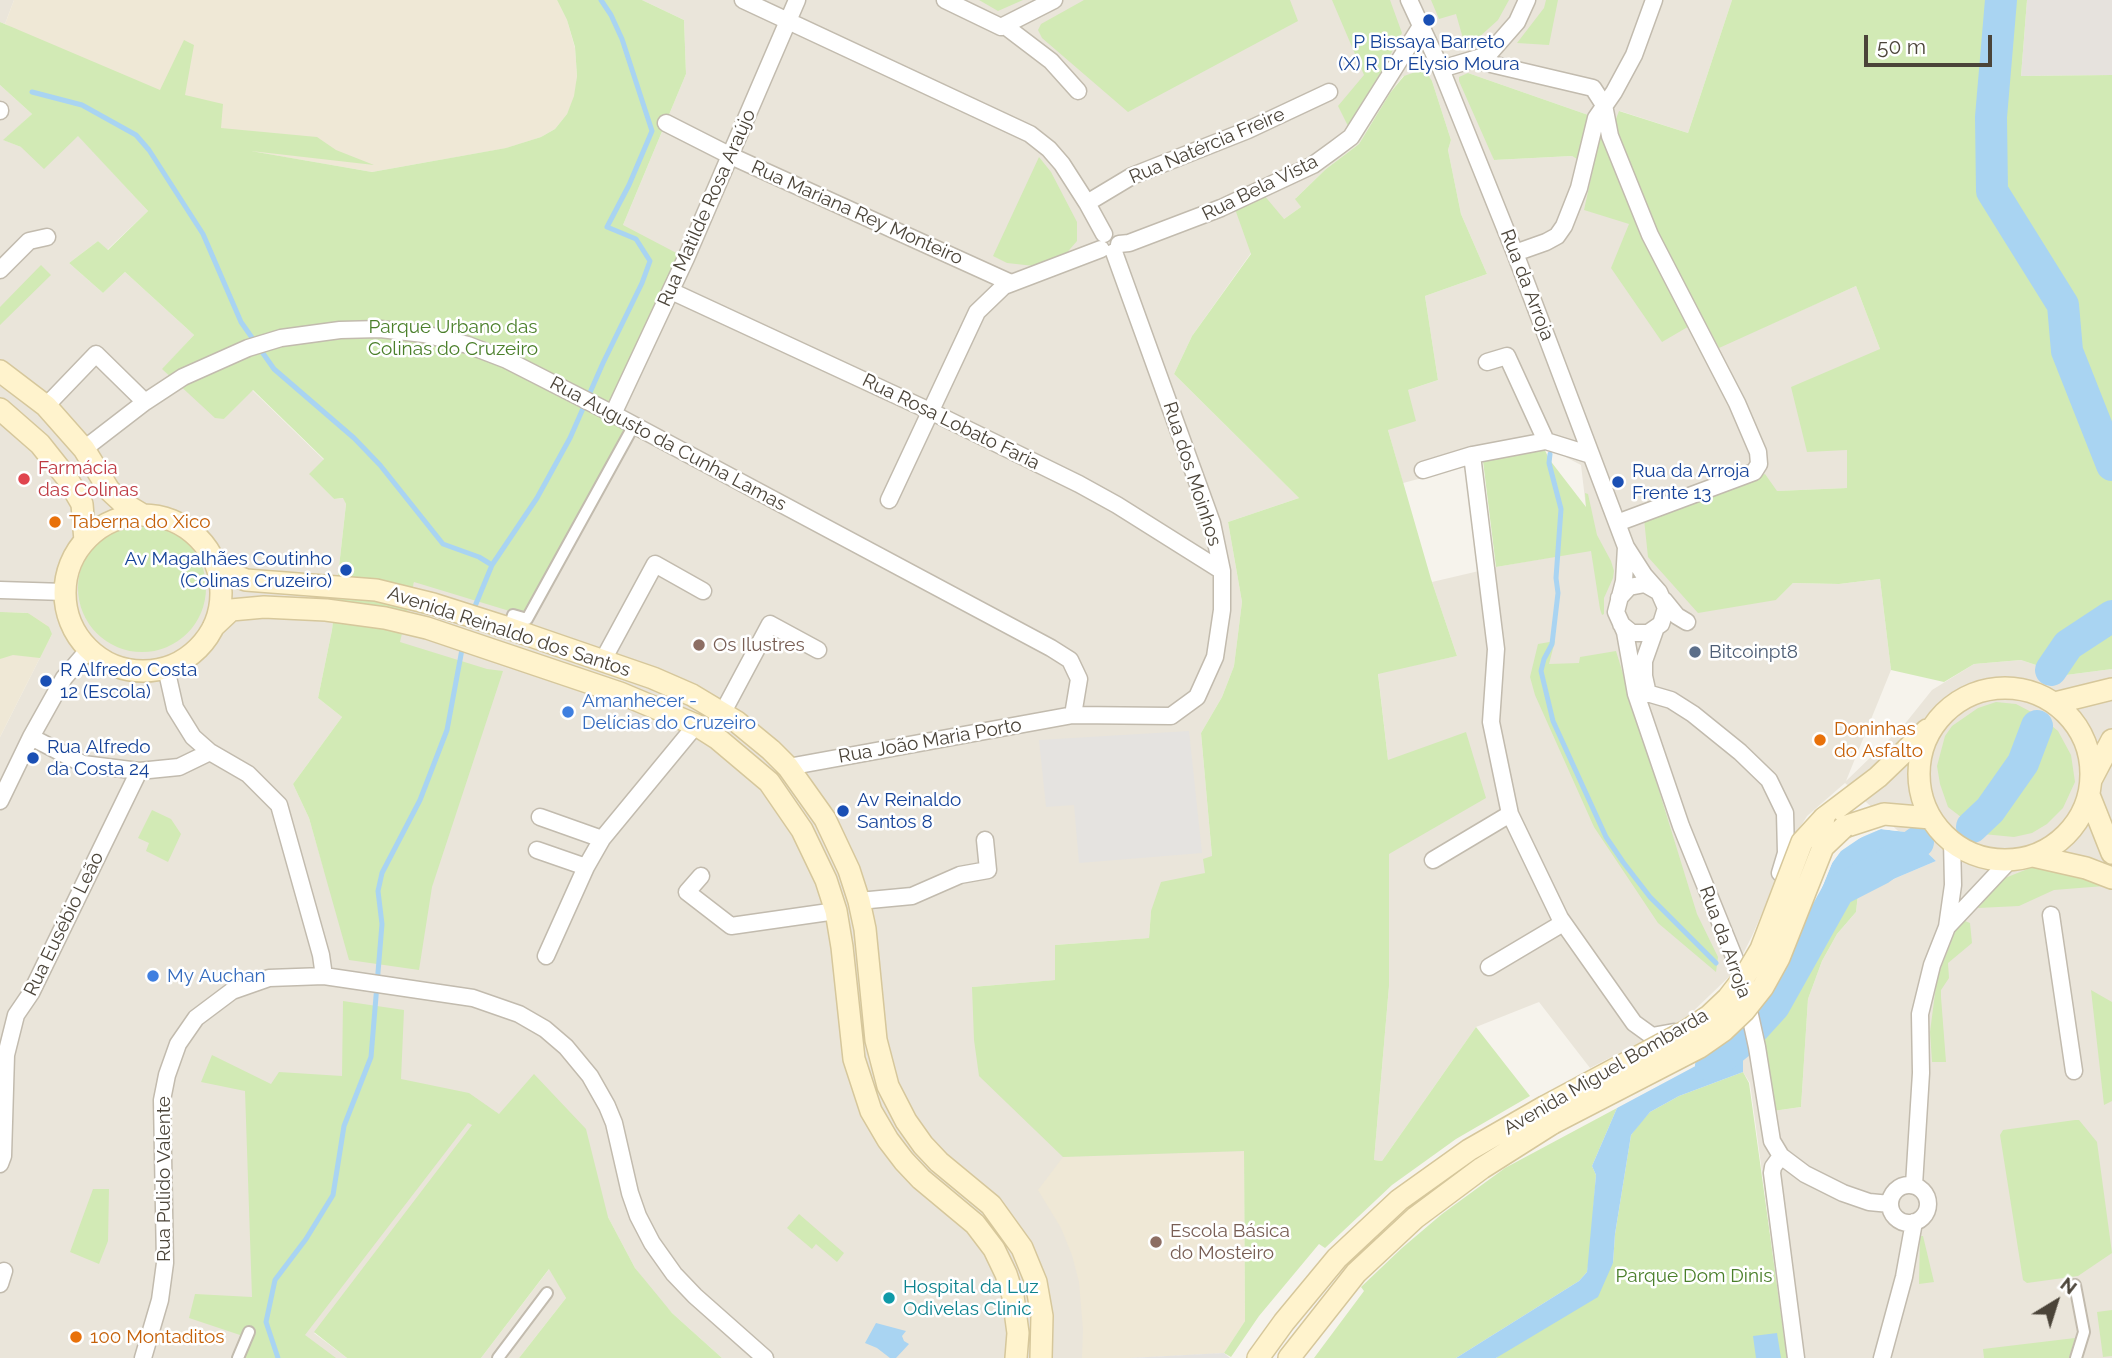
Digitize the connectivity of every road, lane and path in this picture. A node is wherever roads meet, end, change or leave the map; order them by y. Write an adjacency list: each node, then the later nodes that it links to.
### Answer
1 (743, 0): 8 (street, Rua dos Moinhos)
2 (797, 0): 8 (street, Rua Matilde Rosa Araújo)
3 (945, 0): 9 (street)
4 (1054, 0): 9 (street)
5 (1409, 0): 10 (street, Rua da Arroja)
6 (1527, 0): 11 (street)
7 (1654, 0): 15 (street)
8 (788, 21): 17 (street, Rua Matilde Rosa Araújo); 18 (street, Rua dos Moinhos)
9 (1005, 26): 13 (street)
10 (1421, 26): 12 (street, Rua da Arroja); 20 (street, Rua Bela Vista)
11 (1474, 60): 12 (street); 15 (street)
12 (1441, 69): 21 (street, Rua da Arroja)
13 (1077, 91)
14 (1329, 92): 18 (street, Rua Natércia Freire)
15 (1604, 105): 21 (street); 40 (street)
16 (666, 123): 17 (street, Rua Mariana Rey Monteiro)
17 (731, 156): 23 (street, Rua Mariana Rey Monteiro); 24 (street, Rua Matilde Rosa Araújo)
18 (1087, 203): 20 (street, Rua dos Moinhos)
19 (47, 237): 22 (street)
20 (1109, 245): 23 (street, Rua Bela Vista); 44 (street, Rua dos Moinhos)
21 (1515, 253): 35 (street, Rua da Arroja)
22 (0, 270)
23 (1011, 283): 30 (street, Rua Bela Vista)
24 (671, 290): 30 (street, Rua Rosa Lobato Faria); 31 (street, Rua Matilde Rosa Araújo)
25 (1487, 362): 33 (street)
26 (0, 371): 28 (main road)
27 (145, 402): 28 (street); 31 (street, Rua Augusto da Cunha Lamas); 34 (street, Rua Augusto da Cunha Lamas)
28 (46, 405): 34 (main road)
29 (0, 409): 41 (main road)
30 (932, 412): 38 (street, Rua Bela Vista); 44 (street, Rua Rosa Lobato Faria)
31 (613, 414): 32 (street, Rua Augusto da Cunha Lamas)
32 (634, 425): 52 (street); 62 (street, Rua Augusto da Cunha Lamas)
33 (1546, 441): 35 (street); 36 (street)
34 (84, 449): 39 (main road)
35 (1591, 455): 40 (street, Rua da Arroja)
36 (1472, 456): 37 (street); 73 (street)
37 (1423, 470)
38 (889, 500)
39 (143, 515): 41 (main road); 43 (main road)
40 (1617, 523): 42 (street, Rua da Arroja)
41 (85, 541): 47 (main road)
42 (1626, 547): 48 (street, Rua da Arroja); 49 (street, Rua da Arroja)
43 (213, 559): 51 (main road); 52 (main road, Avenida Reinaldo dos Santos)
44 (1222, 571): 62 (street, Rua dos Moinhos)
45 (0, 590): 47 (street)
46 (703, 591): 56 (street)
47 (65, 592): 54 (main road)
48 (1662, 596): 49 (street); 53 (street); 53 (street, Rua da Arroja)
49 (1619, 598): 50 (street)
50 (1621, 624): 53 (street); 65 (street, Rua da Arroja)
51 (214, 626): 57 (main road); 64 (main road, Avenida Reinaldo dos Santos)
52 (506, 627): 56 (main road, Avenida Reinaldo dos Santos)
53 (1658, 627): 59 (street, Rua da Arroja)
54 (89, 649): 57 (main road); 66 (street)
55 (818, 650): 61 (street)
56 (603, 660): 61 (main road, Avenida Reinaldo dos Santos)
57 (166, 668): 68 (street)
58 (2112, 689): 60 (main road)
59 (1647, 693): 65 (street, Rua da Arroja); 95 (street)
60 (2055, 703): 63 (main road); 71 (main road)
61 (723, 712): 69 (main road, Avenida Reinaldo dos Santos)
62 (1073, 715): 69 (street, Rua João Maria Porto)
63 (1936, 721): 75 (main road); 98 (main road, Avenida Miguel Bombarda, bridge)
64 (696, 724): 76 (street); 88 (main road, Avenida Reinaldo dos Santos)
65 (1650, 732): 95 (street, Rua da Arroja)
66 (31, 737): 70 (street); 72 (street)
67 (2112, 740): 71 (main road)
68 (210, 752): 70 (street); 94 (street)
69 (788, 767): 87 (main road, Avenida Reinaldo dos Santos)
70 (139, 771): 96 (street, Rua Eusébio Leão)
71 (2091, 787): 80 (main road); 81 (main road)
72 (0, 801)
73 (1510, 814): 82 (street); 90 (street)
74 (540, 817): 76 (street)
75 (1931, 818): 78 (main road); 98 (main road, Avenida Miguel Bombarda, bridge)
76 (602, 839): 84 (street)
77 (985, 841): 87 (street)
78 (1952, 841): 83 (main road); 91 (street)
79 (537, 850): 84 (street)
80 (2112, 853)
81 (2033, 856): 83 (main road); 86 (main road)
82 (1433, 860)
83 (2010, 860): 91 (street)
84 (586, 867): 92 (street)
85 (701, 876): 88 (street)
86 (2112, 878)
87 (859, 901): 112 (main road, Avenida Reinaldo dos Santos)
88 (836, 911): 111 (main road, Avenida Reinaldo dos Santos)
89 (2051, 915): 97 (street)
90 (1563, 923): 93 (street); 95 (street)
91 (1947, 927): 101 (street)
92 (546, 956)
93 (1489, 968)
94 (324, 976): 107 (street, Rua Pulido Valente); 110 (street, Rua Pulido Valente)
95 (1742, 978): 99 (street, Rua da Arroja)
96 (8, 1015): 100 (street, Rua Eusébio Leão)
97 (2074, 1071)
98 (1549, 1115): 113 (main road, Avenida Miguel Bombarda); 114 (main road, Avenida Miguel Bombarda)
99 (1781, 1156): 102 (street); 115 (street)
100 (0, 1164)
101 (1914, 1185): 102 (street); 103 (street)
102 (1890, 1204): 103 (street)
103 (1914, 1222): 116 (street)
104 (2075, 1285): 117 (street)
105 (547, 1293): 109 (street)
106 (249, 1332): 108 (street)
107 (143, 1358)
108 (238, 1358)
109 (498, 1358)
110 (765, 1358)
111 (1016, 1358)
112 (1041, 1358)
113 (1258, 1358)
114 (1289, 1358)
115 (1796, 1358)
116 (1882, 1358)
117 (2076, 1358)

